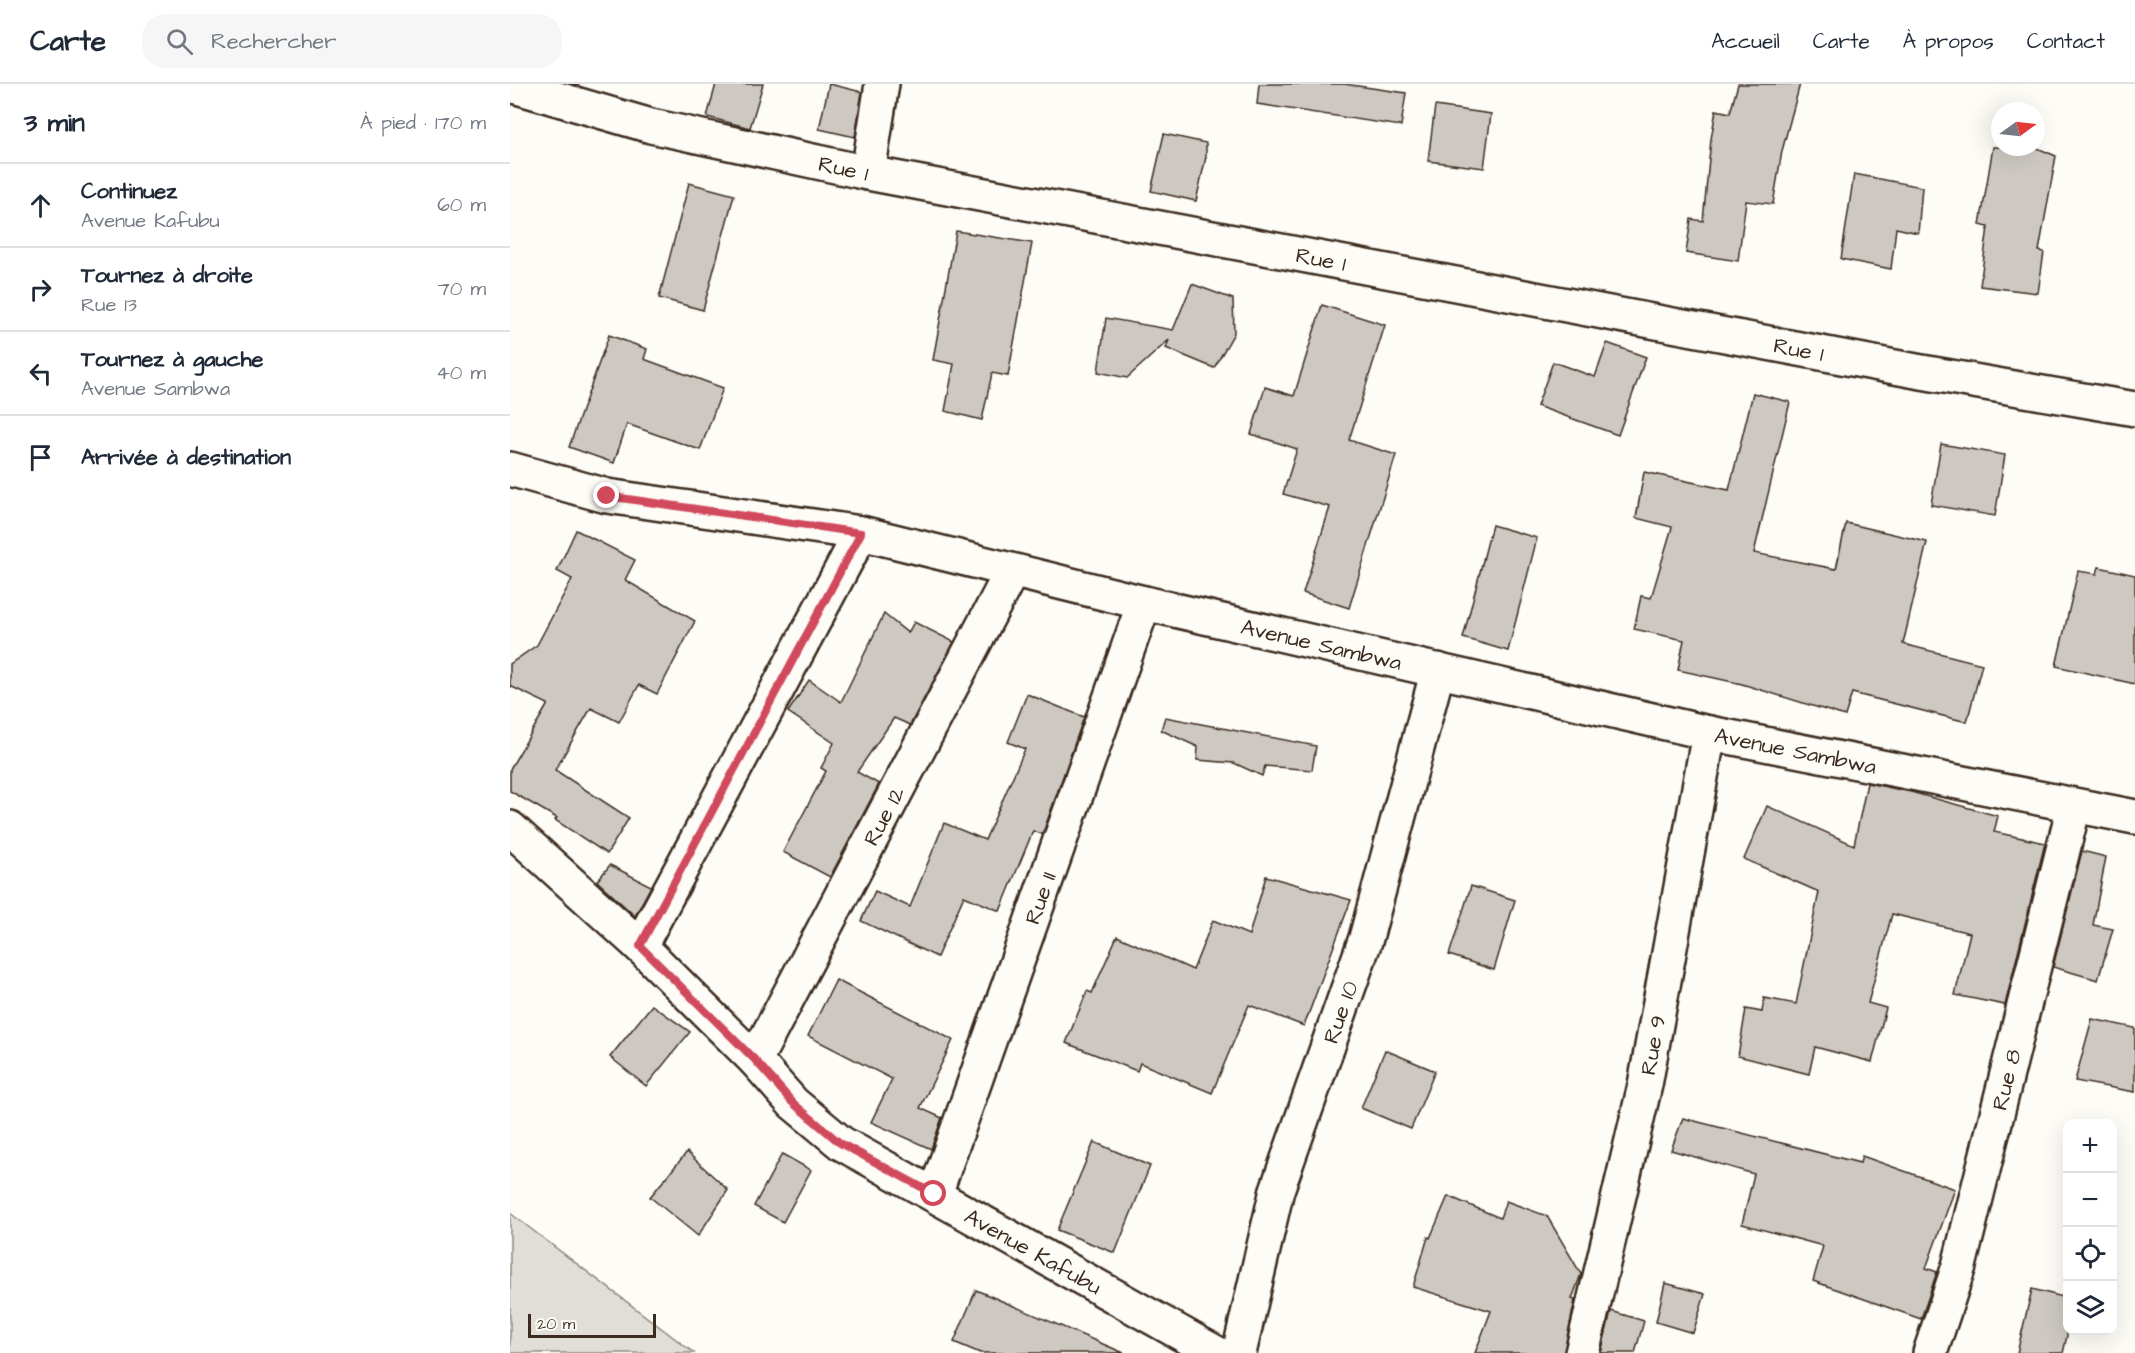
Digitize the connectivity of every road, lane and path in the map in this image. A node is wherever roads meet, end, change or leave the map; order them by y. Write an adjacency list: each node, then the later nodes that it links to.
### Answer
1 (882, 84): 3 (street)
2 (510, 85): 3 (street, Rue 1)
3 (868, 173): 4 (street, Rue 1)
4 (2135, 410)
5 (510, 469): 6 (street, Avenue Sambwa)
6 (861, 533): 7 (street, Avenue Sambwa); 14 (street)
7 (1012, 571): 8 (street, Avenue Sambwa); 15 (street, Rue 12)
8 (1144, 603): 9 (street, Avenue Sambwa); 16 (street, Rue 11)
9 (1438, 670): 10 (street, Avenue Sambwa); 18 (street, Rue 10)
10 (1709, 733): 11 (street, Avenue Sambwa); 19 (street, Rue 9)
11 (2074, 806): 12 (street, Avenue Sambwa); 20 (street, Rue 8)
12 (2135, 818)
13 (510, 828): 14 (street, Avenue Kafubu)
14 (640, 946): 15 (street, Avenue Kafubu)
15 (755, 1060): 16 (street, Avenue Kafubu)
16 (934, 1194): 17 (street, Avenue Kafubu)
17 (1216, 1353)
18 (1239, 1353)
19 (1582, 1353)
20 (1930, 1353)

